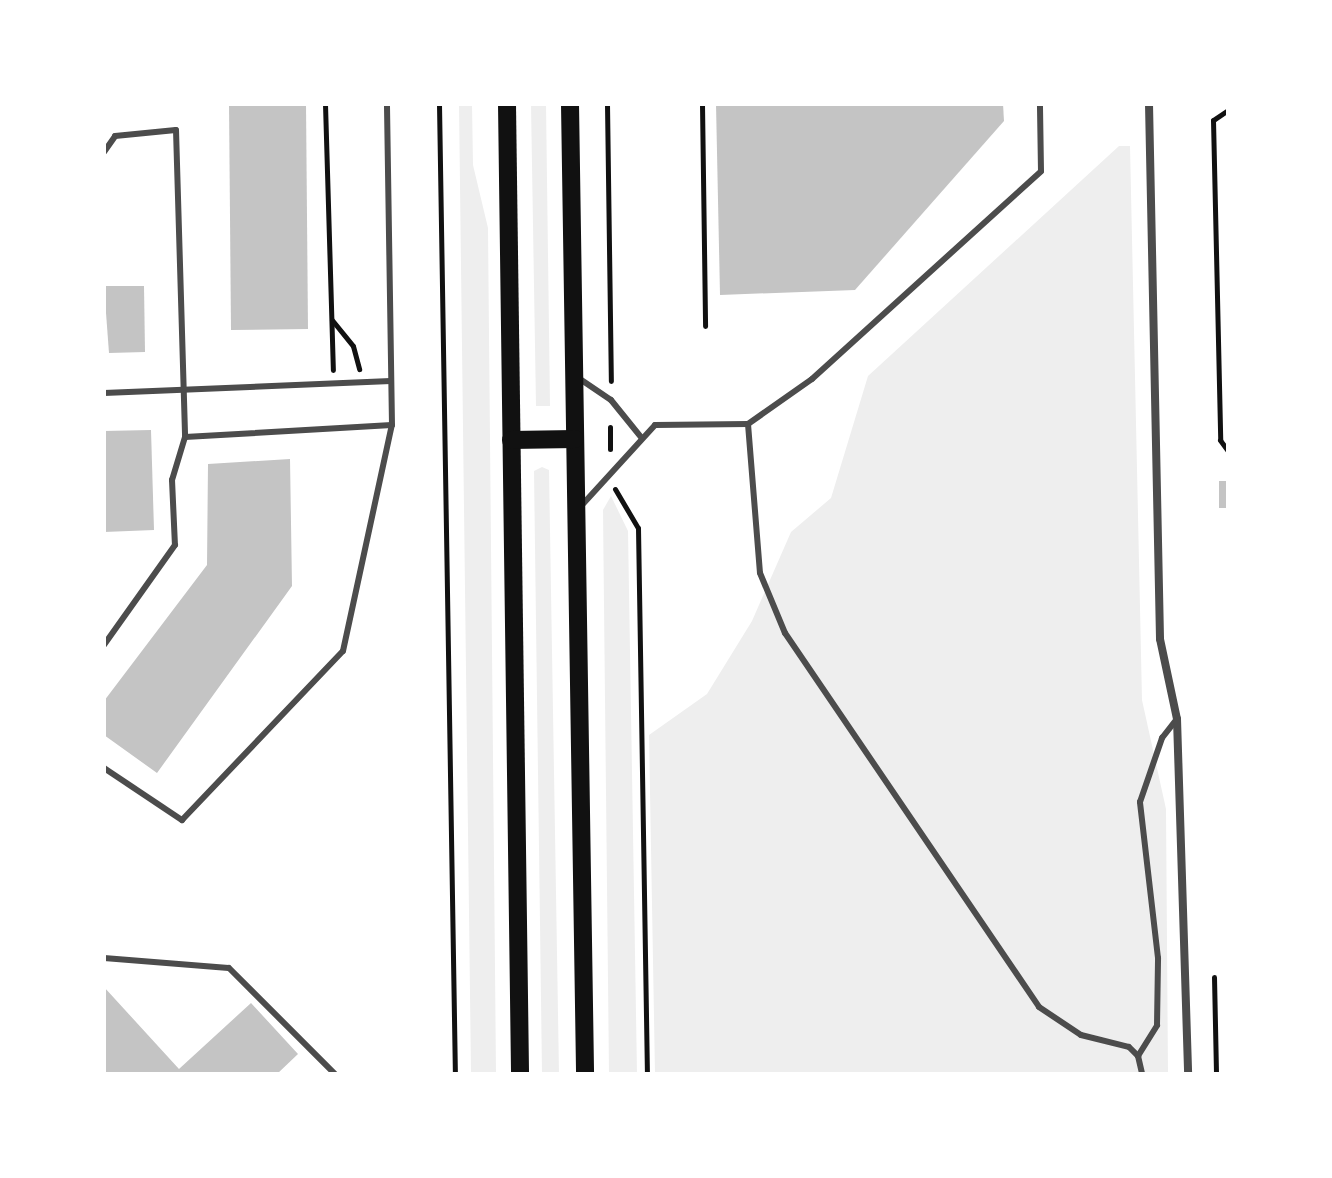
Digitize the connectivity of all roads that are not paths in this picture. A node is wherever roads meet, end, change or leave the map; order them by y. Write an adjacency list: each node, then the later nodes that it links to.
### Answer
1 (387, 104): 8 (lane)
2 (507, 104): 16 (main road)
3 (570, 104): 7 (main road)
4 (1040, 104): 11 (lane)
5 (1149, 104): 19 (street)
6 (104, 152): 9 (lane)
7 (575, 375): 14 (lane); 15 (main road)
8 (391, 381): 9 (lane); 12 (lane)
9 (183, 390): 10 (lane); 13 (lane)
10 (104, 393)
11 (748, 424): 14 (lane); 22 (lane)
12 (392, 425): 13 (lane); 20 (lane)
13 (185, 437): 18 (lane)
14 (641, 437): 17 (lane)
15 (575, 439): 16 (main road); 17 (main road)
16 (511, 440): 24 (main road)
17 (576, 510): 25 (main road)
18 (104, 645)
19 (1177, 719): 22 (lane); 27 (street)
20 (104, 768)
21 (104, 958): 23 (lane)
22 (1138, 1056): 26 (lane)
23 (335, 1074)
24 (520, 1074)
25 (585, 1074)
26 (1142, 1074)
27 (1188, 1074)

